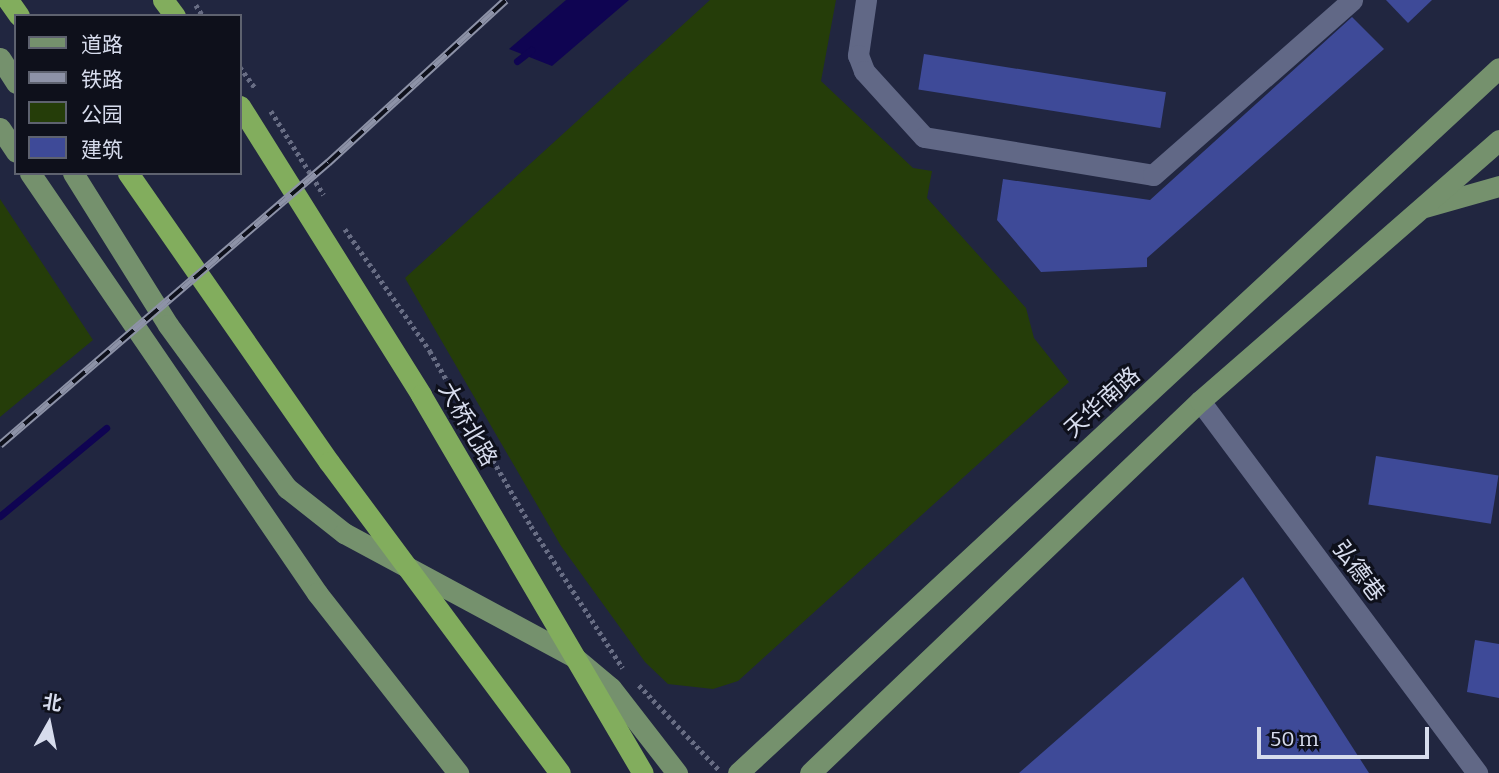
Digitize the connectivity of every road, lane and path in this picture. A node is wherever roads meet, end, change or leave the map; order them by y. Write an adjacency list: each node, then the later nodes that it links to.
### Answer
1 (866, 0): 2 (street)
2 (1352, 0)
3 (0, 58): 6 (main road)
4 (1499, 68): 24 (main road, 天华南路)
5 (242, 70): 15 (path)
6 (14, 80)
7 (242, 109): 21 (highway, 大桥北路)
8 (0, 128): 10 (main road)
9 (1499, 140): 16 (main road)
10 (14, 149)
11 (31, 175): 19 (main road)
12 (74, 175): 22 (main road)
13 (129, 175): 20 (highway)
14 (1499, 186): 16 (main road)
15 (327, 200)
16 (1416, 210): 18 (main road)
17 (341, 222): 23 (path)
18 (1200, 401): 25 (main road); 26 (street, 弘德巷)
19 (458, 773)
20 (560, 773)
21 (643, 773)
22 (677, 773)
23 (722, 773)
24 (738, 773)
25 (810, 773)
26 (1477, 773)

